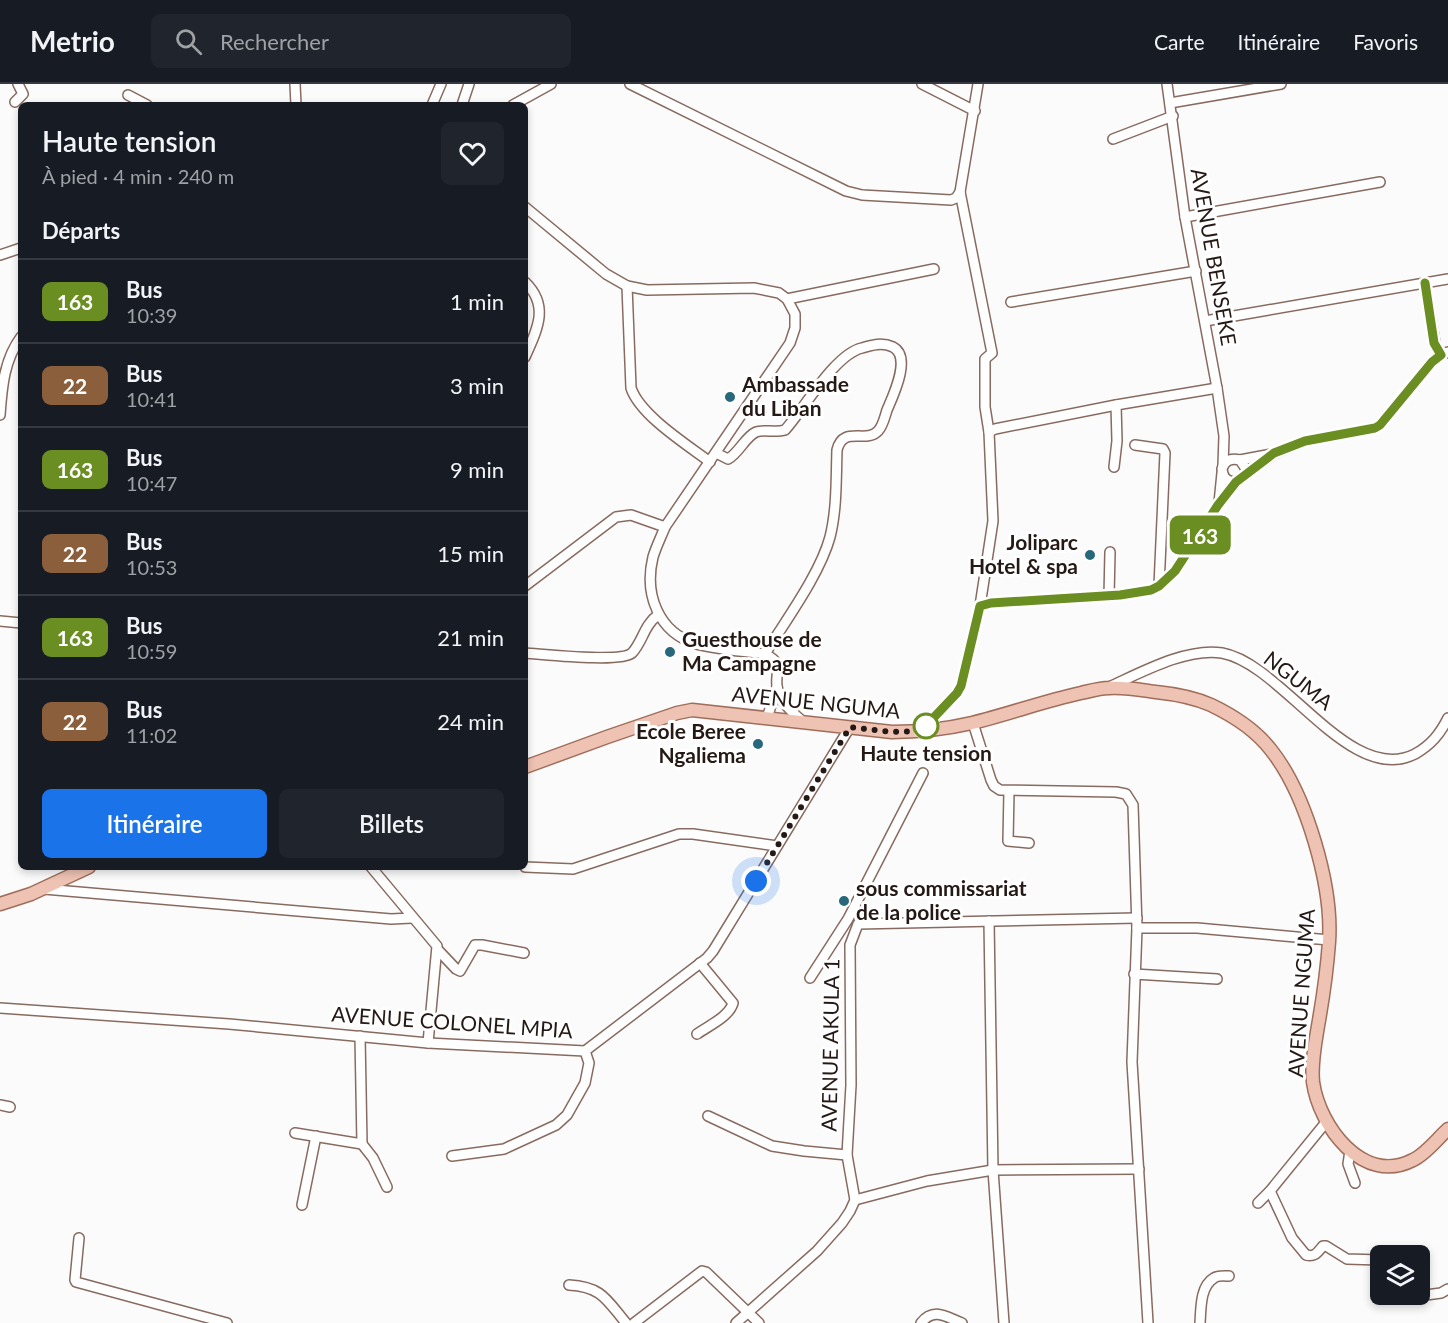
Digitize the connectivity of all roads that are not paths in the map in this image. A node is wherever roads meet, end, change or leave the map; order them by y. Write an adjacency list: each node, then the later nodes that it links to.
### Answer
1 (18, 84): 12 (street)
2 (295, 84): 14 (street)
3 (441, 84): 15 (street)
4 (469, 84): 16 (street)
5 (551, 84): 17 (street)
6 (630, 84): 23 (street)
7 (922, 84): 19 (street)
8 (978, 84): 19 (street)
9 (1167, 84): 18 (street, AVENUE BENSEKE)
10 (1281, 84): 18 (street)
11 (128, 94): 13 (street)
12 (15, 102)
13 (142, 102)
14 (296, 102)
15 (433, 102)
16 (463, 102)
17 (518, 102)
18 (1170, 103): 20 (street, AVENUE BENSEKE)
19 (975, 111): 23 (street)
20 (1173, 116): 21 (street); 25 (street, AVENUE BENSEKE)
21 (1113, 139)
22 (1380, 182): 25 (street)
23 (958, 195): 44 (street)
24 (528, 209): 33 (street)
25 (1185, 217): 29 (street, AVENUE BENSEKE)
26 (18, 249): 27 (street)
27 (0, 255)
28 (934, 269): 34 (street)
29 (1196, 271): 35 (street); 36 (street, AVENUE BENSEKE)
30 (1448, 279): 31 (street)
31 (1425, 283): 36 (street); 39 (street)
32 (528, 286): 38 (street)
33 (627, 286): 34 (street); 50 (street)
34 (787, 299): 47 (street)
35 (1011, 302)
36 (1205, 321): 41 (street, AVENUE BENSEKE)
37 (18, 342): 40 (street)
38 (528, 350)
39 (1444, 354): 48 (street)
40 (2, 381): 43 (street)
41 (1217, 388): 42 (street); 45 (street, AVENUE BENSEKE)
42 (1116, 405): 44 (street); 51 (street)
43 (0, 415)
44 (989, 436): 61 (street)
45 (1224, 436): 49 (street); 52 (street)
46 (1135, 445): 59 (street)
47 (716, 453): 50 (street); 66 (street)
48 (1274, 453): 49 (street); 53 (street)
49 (1236, 459): 52 (street); 53 (street)
50 (710, 462): 56 (street)
51 (1114, 467)
52 (1223, 469): 54 (street); 55 (street)
53 (1245, 475): 54 (street)
54 (1236, 482): 55 (street)
55 (1218, 505): 59 (street)
56 (665, 527): 58 (street); 62 (street)
57 (1110, 552): 60 (street)
58 (528, 584)
59 (1159, 586): 60 (street)
60 (1109, 596): 61 (street)
61 (980, 606): 74 (street)
62 (658, 615): 65 (street); 66 (street)
63 (0, 621): 64 (street)
64 (18, 623)
65 (528, 653)
66 (765, 654): 67 (street)
67 (777, 687): 69 (street); 71 (street)
68 (1107, 688): 70 (street, NGUMA); 72 (main road, AVENUE NGUMA); 90 (main road, AVENUE NGUMA)
69 (767, 718): 71 (main road, AVENUE NGUMA); 75 (main road, AVENUE NGUMA)
70 (1448, 718)
71 (802, 721): 73 (main road, AVENUE NGUMA)
72 (973, 723): 74 (main road, AVENUE NGUMA); 77 (street)
73 (850, 727): 74 (main road, AVENUE NGUMA); 79 (street, AVENUE COLONEL MPIA)
74 (921, 731)
75 (528, 766)
76 (923, 773): 86 (street)
77 (1009, 791): 78 (street); 88 (street)
78 (1029, 843)
79 (777, 846): 80 (street); 93 (street, AVENUE COLONEL MPIA)
80 (528, 867)
81 (83, 870): 83 (main road)
82 (373, 870): 85 (street)
83 (43, 889): 84 (main road); 85 (street)
84 (0, 904)
85 (412, 918): 91 (street)
86 (848, 920): 89 (street); 95 (street)
87 (989, 921): 88 (street); 89 (street); 114 (street)
88 (1137, 923): 90 (street); 94 (street)
89 (858, 924): 111 (street, AVENUE AKULA 1)
90 (1329, 940): 105 (main road, AVENUE NGUMA)
91 (438, 950): 92 (street); 100 (street)
92 (524, 953)
93 (700, 963): 98 (street); 101 (street, AVENUE COLONEL MPIA)
94 (1134, 974): 96 (street); 113 (street)
95 (810, 978)
96 (1217, 979)
97 (0, 1008): 99 (street, AVENUE COLONEL MPIA)
98 (697, 1034)
99 (360, 1036): 100 (street, AVENUE COLONEL MPIA); 109 (street)
100 (428, 1043): 101 (street, AVENUE COLONEL MPIA)
101 (585, 1051): 112 (street)
102 (0, 1105): 103 (street)
103 (10, 1107)
104 (708, 1116): 111 (street)
105 (1327, 1122): 110 (main road, AVENUE NGUMA); 117 (street)
106 (1448, 1130): 110 (main road, AVENUE NGUMA)
107 (295, 1133): 108 (street)
108 (316, 1136): 109 (street); 120 (street)
109 (362, 1144): 116 (street)
110 (1350, 1151): 115 (street)
111 (847, 1155): 118 (street, AVENUE AKULA 1)
112 (452, 1156)
113 (1139, 1169): 114 (street); 136 (street)
114 (993, 1170): 118 (street); 135 (street)
115 (1355, 1183)
116 (387, 1187)
117 (1270, 1191): 119 (street); 122 (street)
118 (855, 1200): 127 (street)
119 (1257, 1203)
120 (302, 1205)
121 (79, 1239): 128 (street)
122 (1370, 1260)
123 (1229, 1276): 137 (street)
124 (569, 1285): 129 (street)
125 (1448, 1290): 126 (street)
126 (1430, 1294)
127 (748, 1312): 130 (street); 131 (street); 132 (street)
128 (227, 1323)
129 (626, 1323)
130 (634, 1323)
131 (736, 1323)
132 (759, 1323)
133 (921, 1323): 134 (street)
134 (962, 1323)
135 (1004, 1323)
136 (1148, 1323)
137 (1200, 1323)

